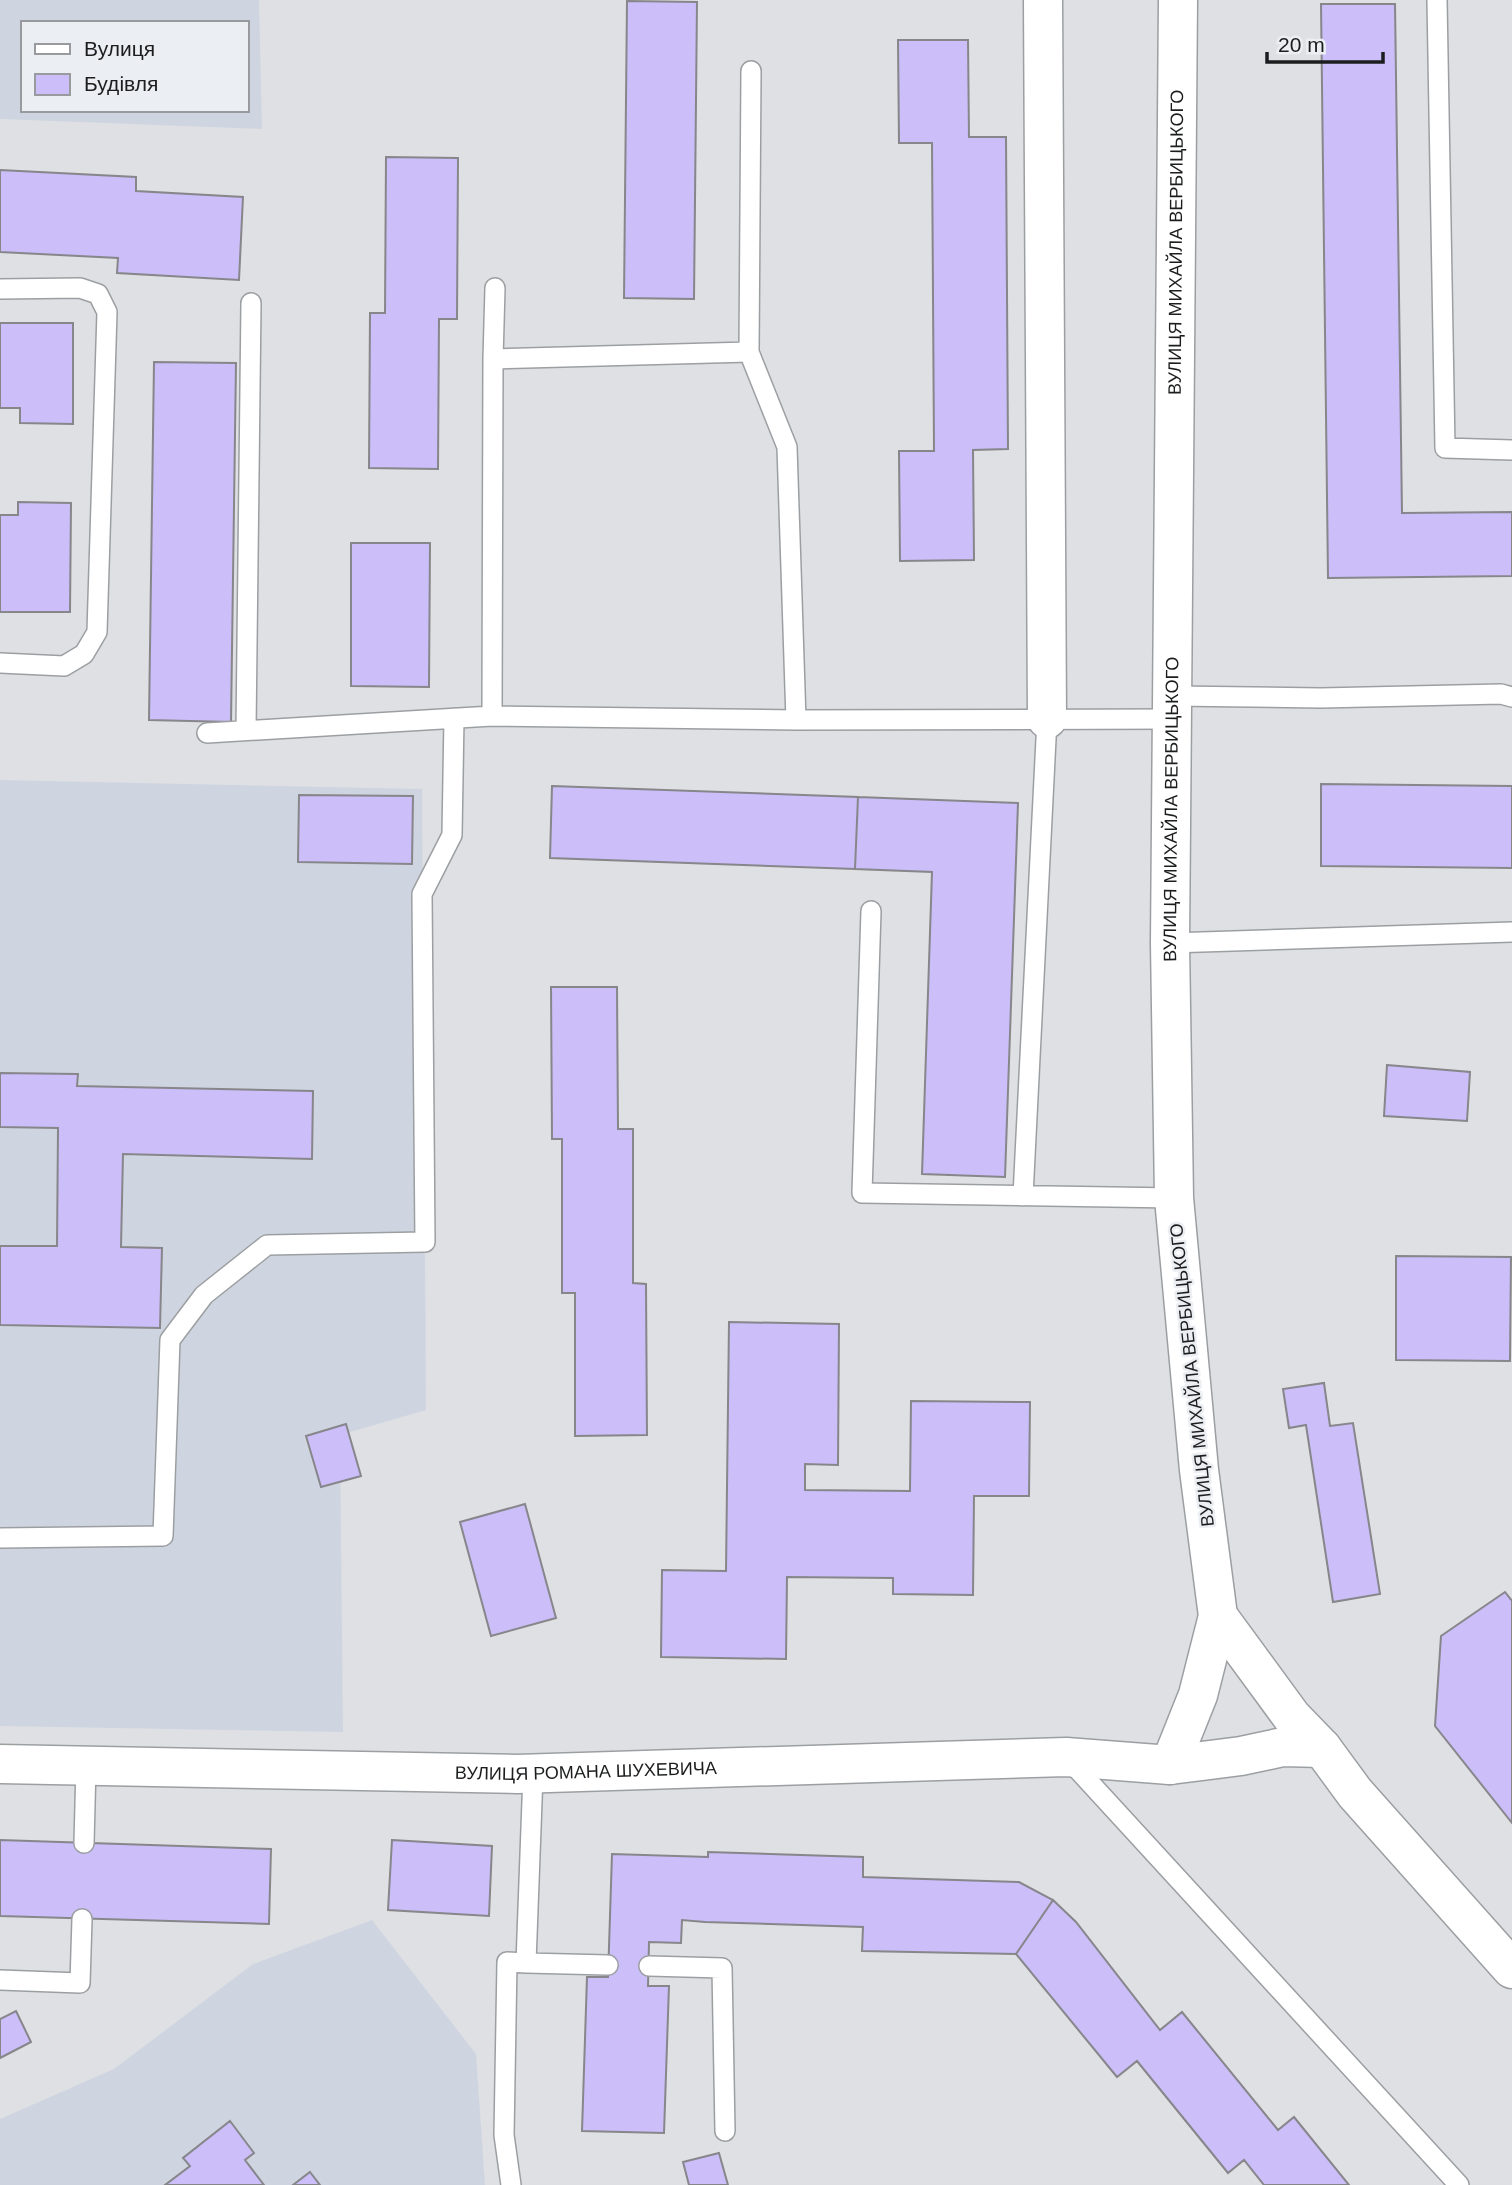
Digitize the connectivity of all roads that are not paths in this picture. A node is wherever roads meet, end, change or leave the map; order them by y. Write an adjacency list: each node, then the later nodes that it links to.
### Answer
1 (1043, 0): 16 (street)
2 (1178, 0): 13 (street, ВУЛИЦЯ МИХАЙЛА ВЕРБИЦЬКОГО)
3 (1437, 0): 10 (lane)
4 (751, 71): 8 (lane)
5 (495, 288): 9 (lane)
6 (0, 289): 11 (lane)
7 (251, 303): 18 (lane)
8 (749, 352): 9 (lane); 17 (lane)
9 (493, 359): 14 (lane)
10 (1512, 450)
11 (0, 663)
12 (1512, 697): 13 (lane)
13 (1173, 708): 16 (lane); 22 (street, ВУЛИЦЯ МИХАЙЛА ВЕРБИЦЬКОГО)
14 (492, 716): 15 (lane); 17 (lane)
15 (454, 718): 18 (lane); 25 (lane)
16 (1047, 719): 17 (lane); 23 (lane)
17 (796, 720)
18 (246, 730): 19 (lane)
19 (207, 733)
20 (871, 911): 23 (lane)
21 (1512, 932): 22 (lane)
22 (1170, 943): 24 (street, ВУЛИЦЯ МИХАЙЛА ВЕРБИЦЬКОГО)
23 (1023, 1196): 24 (lane)
24 (1174, 1198): 26 (street, ВУЛИЦЯ МИХАЙЛА ВЕРБИЦЬКОГО)
25 (0, 1538)
26 (1218, 1616): 27 (street, ВУЛИЦЯ МИХАЙЛА ВЕРБИЦЬКОГО); 28 (street, ВУЛИЦЯ МИХАЙЛА ВЕРБИЦЬКОГО)
27 (1268, 1682): 28 (street); 29 (street, ВУЛИЦЯ МИХАЙЛА ВЕРБИЦЬКОГО); 30 (street)
28 (1198, 1695): 30 (street); 33 (street)
29 (1322, 1748): 30 (street); 41 (street, ВУЛИЦЯ МИХАЙЛА ВЕРБИЦЬКОГО)
30 (1241, 1756): 33 (street, ВУЛИЦЯ РОМАНА ШУХЕВИЧА)
31 (1066, 1757): 33 (street, ВУЛИЦЯ РОМАНА ШУХЕВИЧА); 35 (street, ВУЛИЦЯ РОМАНА ШУХЕВИЧА); 45 (lane)
32 (0, 1764): 34 (street, ВУЛИЦЯ РОМАНА ШУХЕВИЧА)
33 (1170, 1765)
34 (86, 1766): 35 (street, ВУЛИЦЯ РОМАНА ШУХЕВИЧА); 36 (lane)
35 (533, 1774): 38 (lane)
36 (84, 1843)
37 (82, 1919): 42 (lane)
38 (526, 1963): 39 (lane); 44 (lane)
39 (608, 1965)
40 (649, 1966): 43 (lane)
41 (1512, 1969)
42 (0, 1980)
43 (725, 2131)
44 (510, 2185)
45 (1459, 2185)

